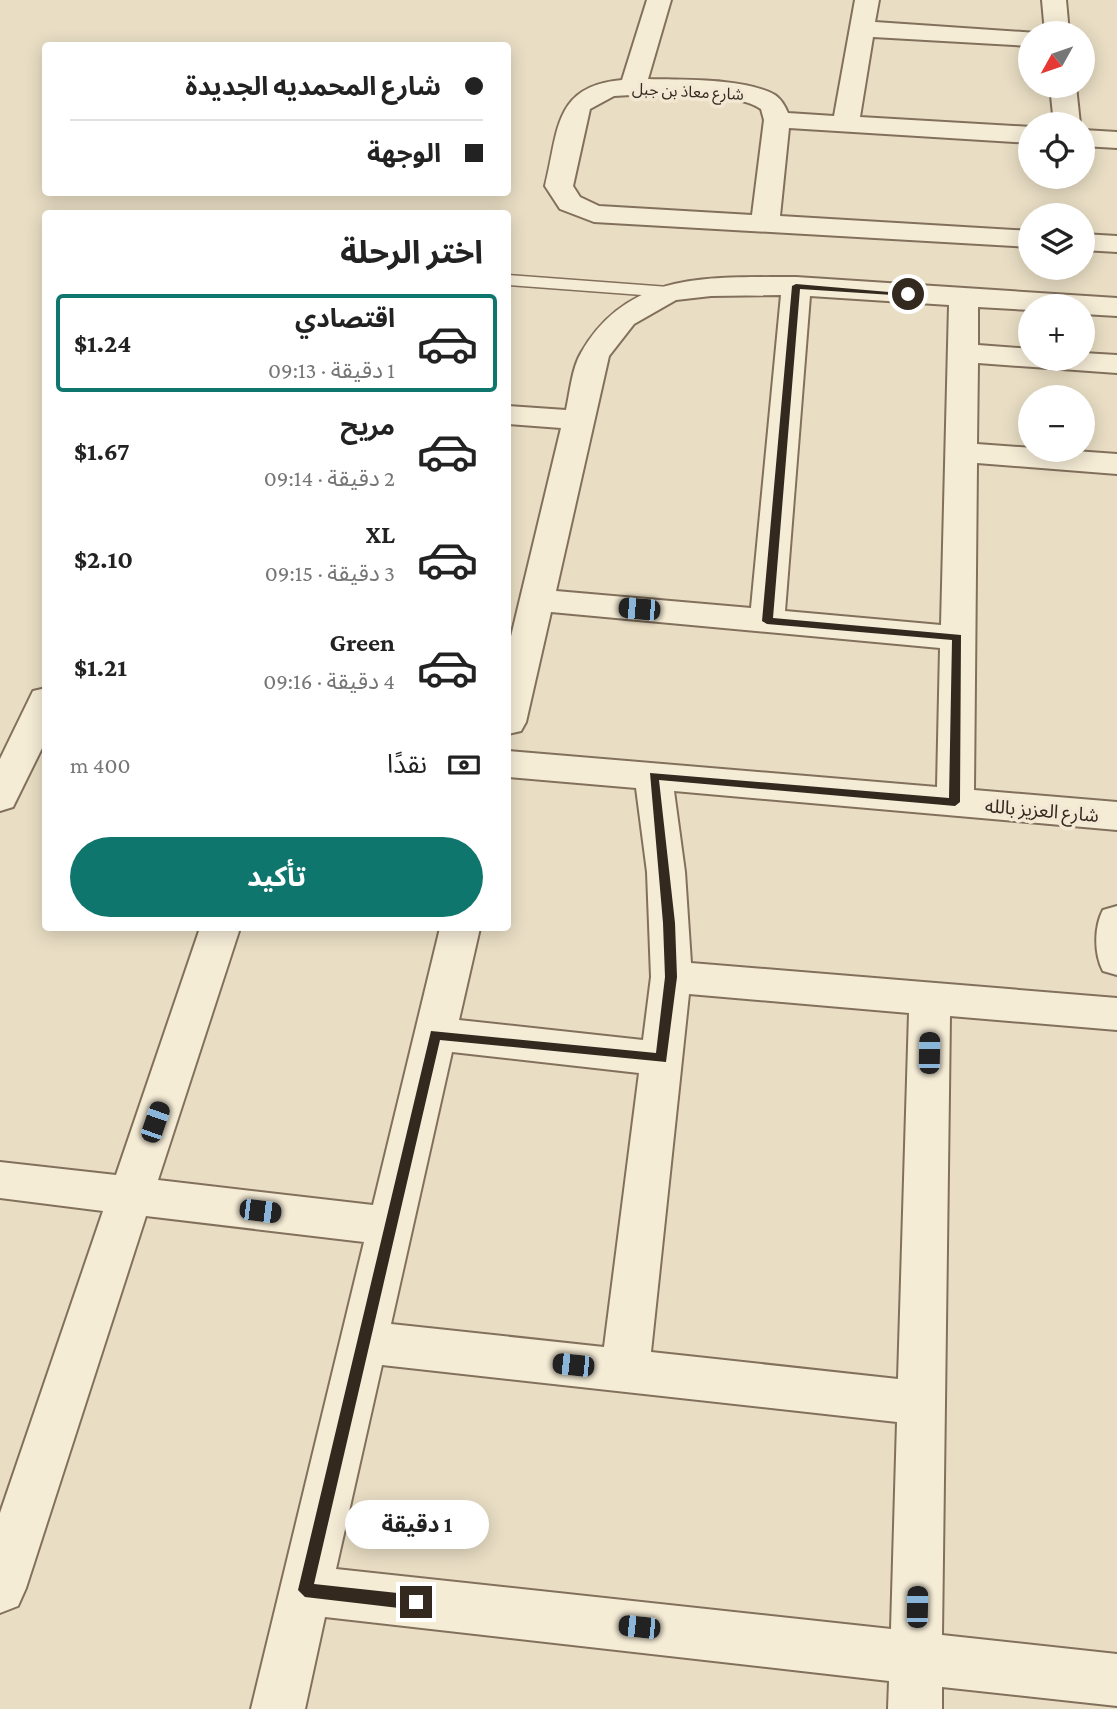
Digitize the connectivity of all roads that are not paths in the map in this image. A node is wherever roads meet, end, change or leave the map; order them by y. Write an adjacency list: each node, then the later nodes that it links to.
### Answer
1 (659, 0): 7 (street)
2 (867, 0): 5 (street)
3 (1054, 0): 4 (street)
4 (1056, 21)
5 (862, 29): 6 (street); 9 (street)
6 (1018, 38)
7 (633, 87): 8 (street, شارع معاذ بن جبل); 13 (street, شارع معاذ بن جبل)
8 (777, 120): 9 (street); 13 (street)
9 (846, 124): 10 (street)
10 (1018, 134)
11 (1095, 139): 12 (street)
12 (1117, 140)
13 (765, 224): 14 (street, شارع معاذ بن جبل)
14 (1018, 238)
15 (1095, 243): 16 (street)
16 (1117, 244)
17 (511, 280): 19 (lane)
18 (796, 286): 19 (street); 20 (street); 31 (street)
19 (669, 292): 27 (street)
20 (964, 297): 21 (street); 22 (street)
21 (1117, 307)
22 (963, 354): 23 (street); 28 (street)
23 (1018, 357)
24 (1095, 363): 25 (street)
25 (1117, 364)
26 (511, 415): 27 (street)
27 (578, 420): 30 (street)
28 (961, 452): 29 (street); 32 (street)
29 (1117, 464)
30 (536, 600): 31 (street); 33 (street)
31 (767, 621): 32 (street)
32 (958, 638): 38 (street)
33 (511, 709)
34 (42, 715): 37 (street)
35 (511, 764): 36 (street, شارع العزيز بالله)
36 (653, 776): 38 (street, شارع العزيز بالله); 44 (street)
37 (0, 798)
38 (955, 802): 39 (street, شارع العزيز بالله)
39 (1117, 816)
40 (1117, 921): 43 (street)
41 (219, 931): 50 (street)
42 (459, 931): 47 (street)
43 (1117, 960)
44 (671, 977): 45 (street); 48 (street)
45 (930, 999): 46 (street); 54 (street)
46 (1117, 1014)
47 (435, 1034): 48 (street); 51 (street)
48 (662, 1059): 53 (street)
49 (0, 1180): 50 (street)
50 (130, 1195): 51 (street); 55 (street)
51 (390, 1226): 52 (street)
52 (363, 1342): 53 (street); 56 (street)
53 (625, 1371): 54 (street)
54 (921, 1403): 57 (street)
55 (0, 1588)
56 (305, 1590): 57 (street); 59 (street)
57 (916, 1658): 58 (street); 60 (street)
58 (1117, 1680)
59 (278, 1709)
60 (915, 1709)

